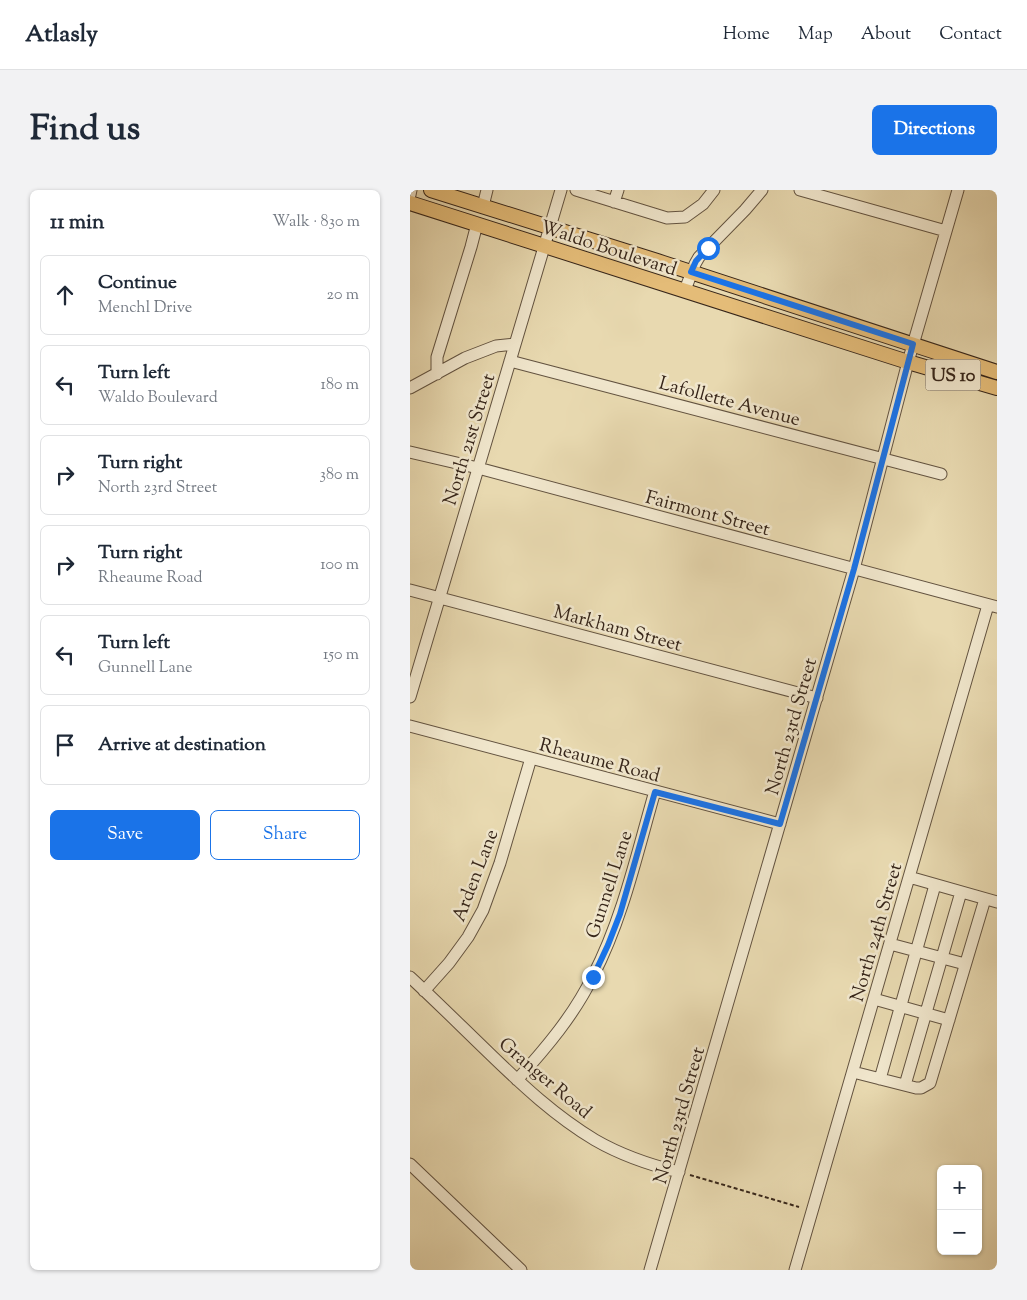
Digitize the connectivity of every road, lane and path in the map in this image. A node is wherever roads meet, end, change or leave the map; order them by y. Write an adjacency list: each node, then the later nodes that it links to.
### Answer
1 (411, 190): 11 (street)
2 (431, 190): 14 (main road, Waldo Boulevard / US 10)
3 (487, 190): 14 (street)
4 (561, 190): 16 (street, North 21st Street)
5 (576, 190): 12 (street)
6 (618, 190): 12 (street)
7 (714, 190): 12 (street)
8 (762, 190): 19 (street)
9 (800, 190): 17 (street)
10 (958, 190): 17 (street, North 23rd Street)
11 (410, 195)
12 (614, 202)
13 (410, 203): 15 (main road, Waldo Boulevard / US 10)
14 (482, 206): 16 (main road, Waldo Boulevard / US 10)
15 (477, 224): 18 (main road, Waldo Boulevard / US 10); 26 (street)
16 (550, 227): 18 (street, North 21st Street); 19 (main road, Waldo Boulevard / US 10)
17 (946, 230): 22 (street, North 23rd Street)
18 (544, 246): 20 (main road, Waldo Boulevard / US 10); 21 (street, North 21st Street)
19 (691, 272): 20 (street); 22 (main road, Waldo Boulevard / US 10)
20 (685, 290): 24 (main road, Waldo Boulevard / US 10)
21 (515, 344): 23 (street, North 21st Street); 26 (street)
22 (913, 344): 24 (street, North 23rd Street); 25 (main road, Waldo Boulevard / US 10)
23 (510, 360): 30 (street, Lafollette Avenue); 31 (street, North 21st Street)
24 (908, 362): 28 (main road, Waldo Boulevard / US 10); 30 (street, North 23rd Street)
25 (997, 372)
26 (437, 374): 27 (street)
27 (410, 388)
28 (997, 388)
29 (410, 452): 31 (street, Fairmont Street)
30 (884, 459): 32 (street, Lafollette Avenue); 33 (street, North 23rd Street)
31 (478, 468): 33 (street, Fairmont Street); 35 (street, North 21st Street)
32 (941, 474)
33 (854, 569): 36 (street, Fairmont Street); 38 (street, North 23rd Street)
34 (410, 590): 35 (street, Markham Street)
35 (439, 598): 37 (street, North 21st Street); 38 (street, Markham Street)
36 (993, 606): 43 (street, North 24th Street)
37 (410, 698)
38 (817, 698): 42 (street, North 23rd Street)
39 (410, 726): 40 (street, Rheaume Road)
40 (530, 758): 41 (street, Rheaume Road); 53 (street, Arden Lane)
41 (655, 792): 42 (street, Rheaume Road); 60 (street, Gunnell Lane)
42 (780, 824): 63 (street, North 23rd Street)
43 (909, 877): 44 (street); 48 (street, North 24th Street)
44 (935, 885): 45 (street); 49 (street)
45 (961, 892): 46 (street); 50 (street)
46 (985, 899): 47 (street); 51 (street)
47 (997, 902)
48 (890, 944): 49 (street); 54 (street, North 24th Street)
49 (916, 951): 50 (street); 55 (street)
50 (942, 958): 51 (street); 56 (street)
51 (965, 964): 57 (street)
52 (410, 977): 53 (street, Granger Road)
53 (424, 991): 60 (street, Granger Road)
54 (874, 999): 55 (street); 58 (street, North 24th Street)
55 (900, 1006): 56 (street); 59 (street)
56 (925, 1013): 57 (street); 61 (street)
57 (949, 1020): 61 (street)
58 (853, 1072): 59 (street); 67 (street, North 24th Street)
59 (880, 1079): 61 (street)
60 (517, 1080): 63 (street, Granger Road)
61 (905, 1085)
62 (410, 1164): 65 (street)
63 (685, 1174): 64 (path); 66 (street, North 23rd Street)
64 (799, 1207)
65 (521, 1270)
66 (650, 1270)
67 (795, 1270)

